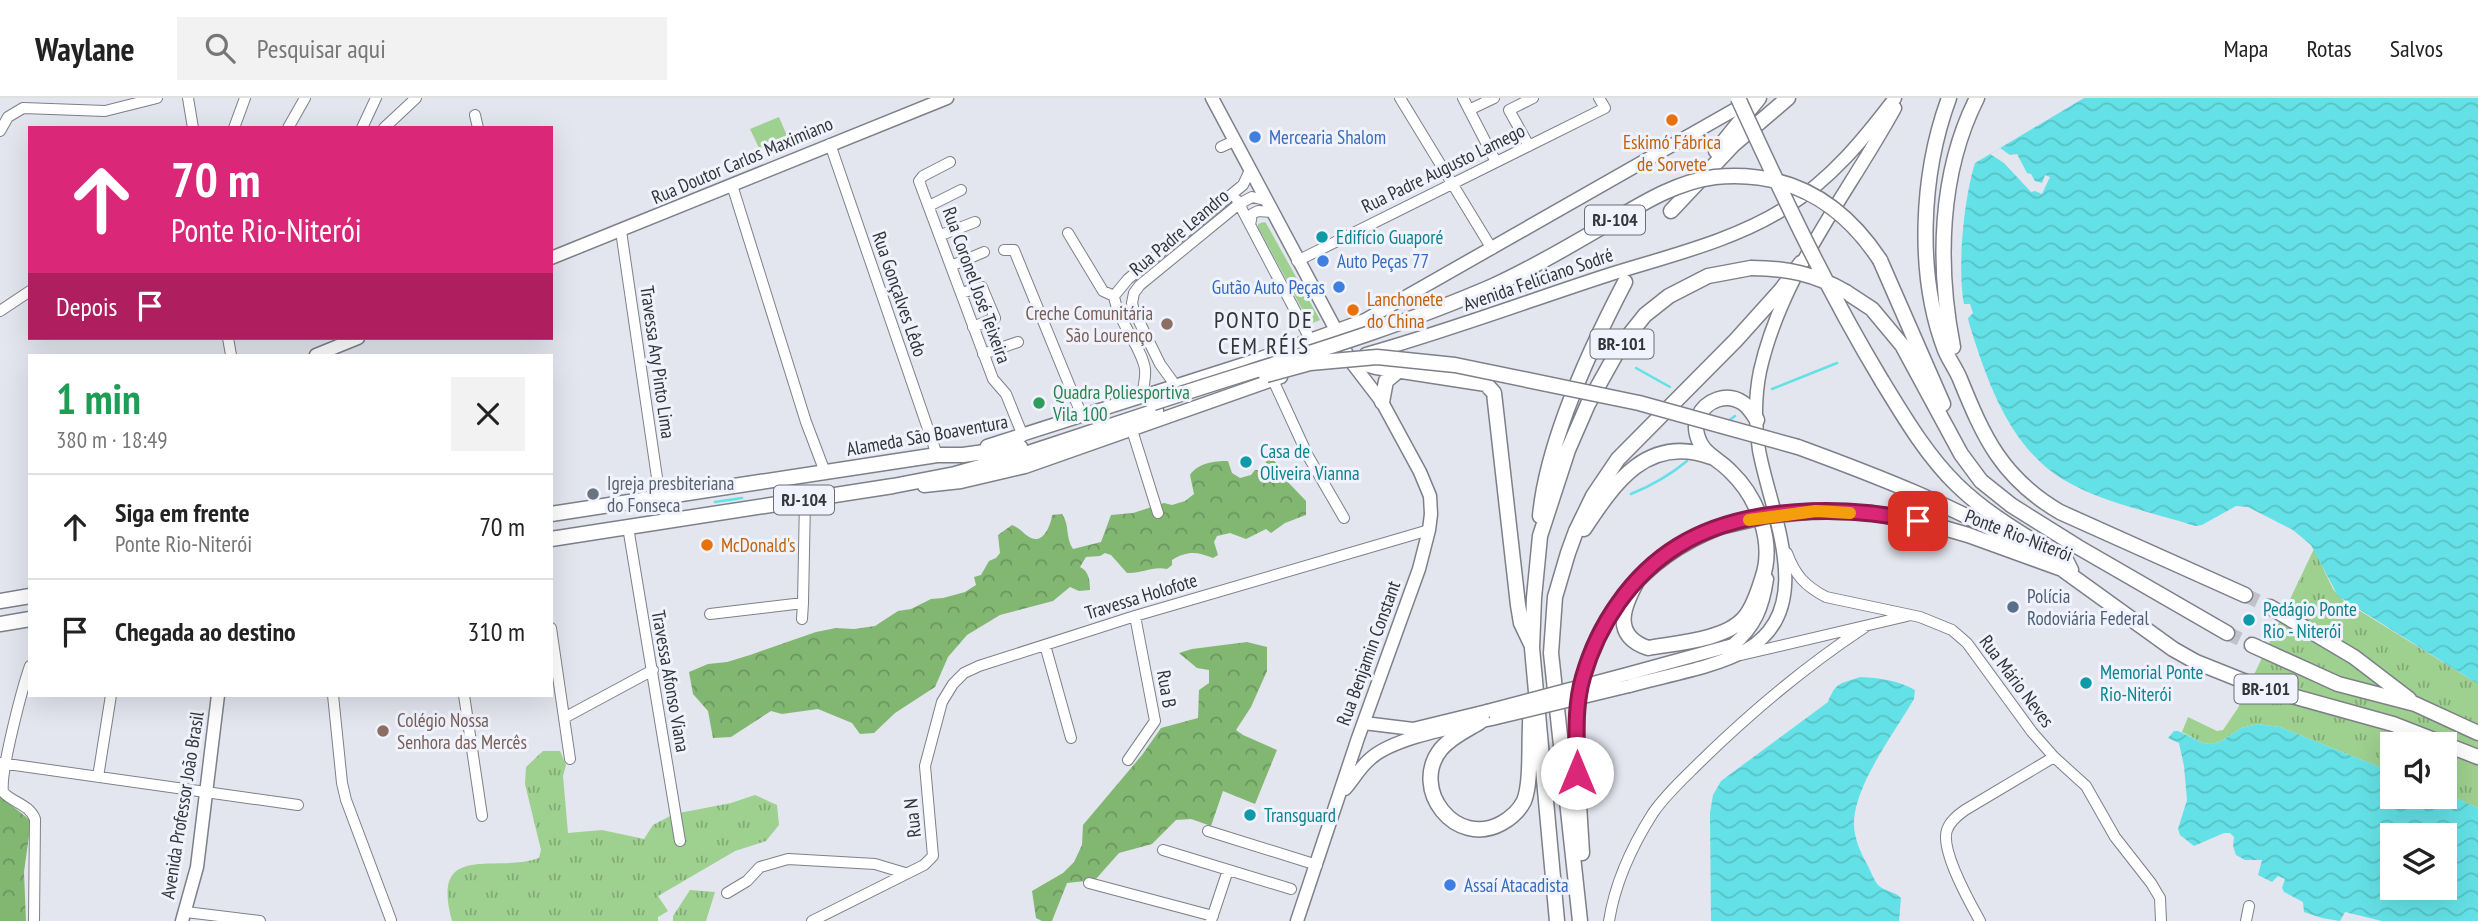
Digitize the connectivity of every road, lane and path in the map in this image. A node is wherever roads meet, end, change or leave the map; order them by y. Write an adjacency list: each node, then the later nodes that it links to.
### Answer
1 (157, 98): 31 (street)
2 (188, 98): 25 (street)
3 (245, 98): 26 (street)
4 (305, 98): 27 (street)
5 (376, 98): 28 (street)
6 (416, 98): 29 (street)
7 (1212, 98): 32 (main road)
8 (1400, 98): 39 (street)
9 (1462, 98): 22 (street)
10 (1494, 98): 22 (street)
11 (1503, 98): 23 (street)
12 (1532, 98): 23 (street)
13 (1599, 98): 34 (street, Rua Padre Augusto Lamego)
14 (1757, 98): 15 (highway); 21 (main road, Avenida Feliciano Sodré)
15 (1788, 98)
16 (1895, 98): 69 (main road, Avenida Feliciano Sodré)
17 (1901, 98): 57 (main road)
18 (1949, 98): 76 (highway)
19 (1977, 98): 76 (highway)
20 (943, 99): 33 (main road, Rua Doutor Carlos Maximiano)
21 (1735, 102): 52 (main road, Avenida Feliciano Sodré); 104 (highway, bridge)
22 (1469, 110): 37 (street)
23 (1509, 110): 34 (street)
24 (475, 114): 30 (street)
25 (193, 126)
26 (235, 126)
27 (289, 126)
28 (363, 126)
29 (386, 126)
30 (478, 126)
31 (0, 131)
32 (1234, 141): 35 (street); 38 (main road)
33 (830, 144): 40 (main road, Rua Doutor Carlos Maximiano); 86 (street, Rua Gonçalves Lêdo)
34 (1529, 146): 37 (street, Rua Padre Augusto Lamego)
35 (1221, 147)
36 (950, 162): 45 (street, Rua Coronel José Teixeira)
37 (1496, 162): 39 (street, Rua Padre Augusto Lamego)
38 (1250, 170): 42 (street, Rua Padre Leandro); 43 (main road)
39 (1452, 183): 52 (street); 56 (street, Rua Padre Augusto Lamego)
40 (732, 185): 49 (main road, Rua Doutor Carlos Maximiano); 88 (street)
41 (961, 190): 45 (street)
42 (1233, 192): 44 (street); 62 (street, Rua Padre Leandro)
43 (1265, 200): 44 (street, Rua Padre Leandro); 46 (main road)
44 (1239, 204): 48 (street); 79 (street, Rua Padre Leandro)
45 (929, 206): 51 (street, Rua Coronel José Teixeira)
46 (1272, 212): 48 (street); 56 (main road)
47 (975, 222): 51 (street)
48 (1250, 225): 66 (street)
49 (621, 232): 55 (main road, Rua Doutor Carlos Maximiano); 91 (street, Travessa Ary Pinto Lima)
50 (1068, 233): 62 (street)
51 (940, 235): 58 (street, Rua Coronel José Teixeira)
52 (1492, 248): 65 (main road, Avenida Feliciano Sodré)
53 (1003, 250): 82 (street)
54 (984, 252): 58 (street)
55 (553, 257)
56 (1297, 261): 65 (main road, Rua Benjamin Constant)
57 (1801, 263): 83 (main road); 101 (highway)
58 (951, 266): 61 (street, Rua Coronel José Teixeira)
59 (1625, 282): 98 (highway)
60 (28, 292): 63 (street)
61 (961, 293): 64 (street, Rua Coronel José Teixeira); 64 (street)
62 (1114, 296): 81 (street)
63 (0, 311)
64 (973, 327): 71 (street, Rua Coronel José Teixeira)
65 (1337, 332): 66 (main road, Alameda São Boaventura); 72 (main road, Rua Benjamin Constant)
66 (1310, 339): 73 (main road, Alameda São Boaventura)
67 (353, 340): 70 (main road)
68 (1018, 342): 71 (street)
69 (1382, 349): 72 (main road, Avenida Feliciano Sodré); 74 (main road, Rua Benjamin Constant)
70 (318, 354)
71 (983, 354): 85 (street, Rua Coronel José Teixeira)
72 (1349, 359): 74 (highway); 77 (main road); 80 (main road, Rua Benjamin Constant)
73 (1250, 362): 78 (main road); 79 (main road, Alameda São Boaventura)
74 (1376, 367): 75 (highway); 80 (main road, Rua Benjamin Constant)
75 (1398, 371): 80 (highway); 122 (highway)
76 (1958, 375): 106 (highway, Ponte Rio-Niterói)
77 (1273, 380): 78 (main road); 95 (street)
78 (1258, 384): 84 (main road)
79 (1176, 386): 81 (main road, Alameda São Boaventura)
80 (1382, 402): 97 (main road, Rua Benjamin Constant)
81 (1150, 404): 82 (main road, Alameda São Boaventura); 86 (highway, RJ-104); 89 (highway); 90 (highway, RJ-104, bridge); 103 (highway, bridge)
82 (1082, 416): 85 (main road, Alameda São Boaventura)
83 (1757, 420): 87 (highway); 100 (main road)
84 (1132, 430): 89 (main road); 93 (street)
85 (1023, 436): 86 (main road, Alameda São Boaventura)
86 (940, 455): 88 (highway, Alameda São Boaventura / RJ-104)
87 (1715, 459): 101 (highway); 102 (highway)
88 (825, 472): 91 (highway, Alameda São Boaventura / RJ-104)
89 (892, 486): 92 (highway, RJ-104)
90 (1992, 490): 98 (highway, Ponte Rio-Niterói / BR-101, bridge); 118 (highway, Ponte Rio-Niterói / BR-101)
91 (660, 498): 94 (highway, Alameda São Boaventura / RJ-104)
92 (805, 500): 96 (highway, RJ-104); 109 (street)
93 (1158, 513)
94 (553, 514)
95 (1344, 518)
96 (628, 527): 99 (highway, RJ-104); 124 (street, Travessa Afonso Viana)
97 (1429, 530): 113 (street, Travessa Holofote); 135 (main road, Rua Benjamin Constant)
98 (1541, 536): 122 (highway, BR-101)
99 (553, 539)
100 (1783, 543): 112 (street, Rua Mário Neves); 123 (main road)
101 (1568, 553): 169 (highway)
102 (1768, 565): 105 (highway); 126 (main road)
103 (2062, 569): 104 (highway, Ponte Rio-Niterói / BR-101); 105 (highway, Ponte Rio-Niterói / BR-101, bridge)
104 (2076, 577): 141 (highway, Ponte Rio-Niterói / BR-101)
105 (1639, 578): 169 (highway, Ponte Rio-Niterói / BR-101)
106 (2245, 595)
107 (28, 596): 108 (highway)
108 (0, 601)
109 (803, 603): 111 (street); 115 (street)
110 (2270, 607): 132 (highway)
111 (709, 614)
112 (1910, 615): 117 (street); 140 (street, Rua Mário Neves)
113 (1135, 616): 120 (street, Travessa Holofote); 143 (street, Rua B)
114 (28, 619): 116 (highway)
115 (802, 619)
116 (0, 624)
117 (1865, 627): 123 (street); 170 (street)
118 (2227, 633)
119 (553, 642): 134 (street)
120 (1045, 645): 137 (street); 145 (street, Travessa Holofote)
121 (2252, 645): 132 (highway, BR-101)
122 (1532, 648): 127 (highway, BR-101)
123 (1721, 660): 126 (main road)
124 (653, 670): 134 (street); 152 (street, Travessa Afonso Viana)
125 (28, 672): 144 (street)
126 (1628, 680): 133 (main road, bridge)
127 (1535, 681): 133 (highway); 168 (highway, BR-101)
128 (111, 697): 146 (street)
129 (218, 697): 147 (main road, Avenida Professor João Brasil)
130 (333, 697): 163 (street)
131 (464, 697): 150 (street)
132 (2415, 704): 136 (highway, BR-101)
133 (1488, 717): 135 (main road); 139 (main road)
134 (564, 718): 142 (street)
135 (1364, 723): 138 (main road, Rua Benjamin Constant)
136 (2478, 733)
137 (1071, 738)
138 (1358, 738): 139 (main road); 148 (main road, Rua Benjamin Constant)
139 (1376, 754): 148 (main road)
140 (2054, 757): 171 (street); 172 (street, Rua Mário Neves)
141 (2478, 757)
142 (570, 759)
143 (1128, 760)
144 (1, 762): 146 (street); 164 (street)
145 (925, 766): 156 (street, Rua N)
146 (98, 777): 147 (street)
147 (207, 792): 149 (street); 161 (main road, Avenida Professor João Brasil)
148 (1340, 794): 154 (main road, Rua Benjamin Constant)
149 (298, 805)
150 (482, 816)
151 (1208, 831): 154 (street)
152 (680, 841)
153 (1163, 850): 155 (street)
154 (1317, 865): 167 (main road, Rua Benjamin Constant)
155 (1228, 870): 158 (street); 162 (street)
156 (905, 873): 159 (street); 166 (street, Rua N)
157 (1089, 883): 162 (street)
158 (1291, 888)
159 (727, 893)
160 (2249, 906): 173 (street)
161 (184, 917): 165 (street)
162 (1212, 918)
163 (391, 920)
164 (34, 921)
165 (260, 921)
166 (813, 921)
167 (1297, 921)
168 (1557, 921)
169 (1580, 921)
170 (1609, 921)
171 (1980, 921)
172 (2161, 921)
173 (2246, 921)

